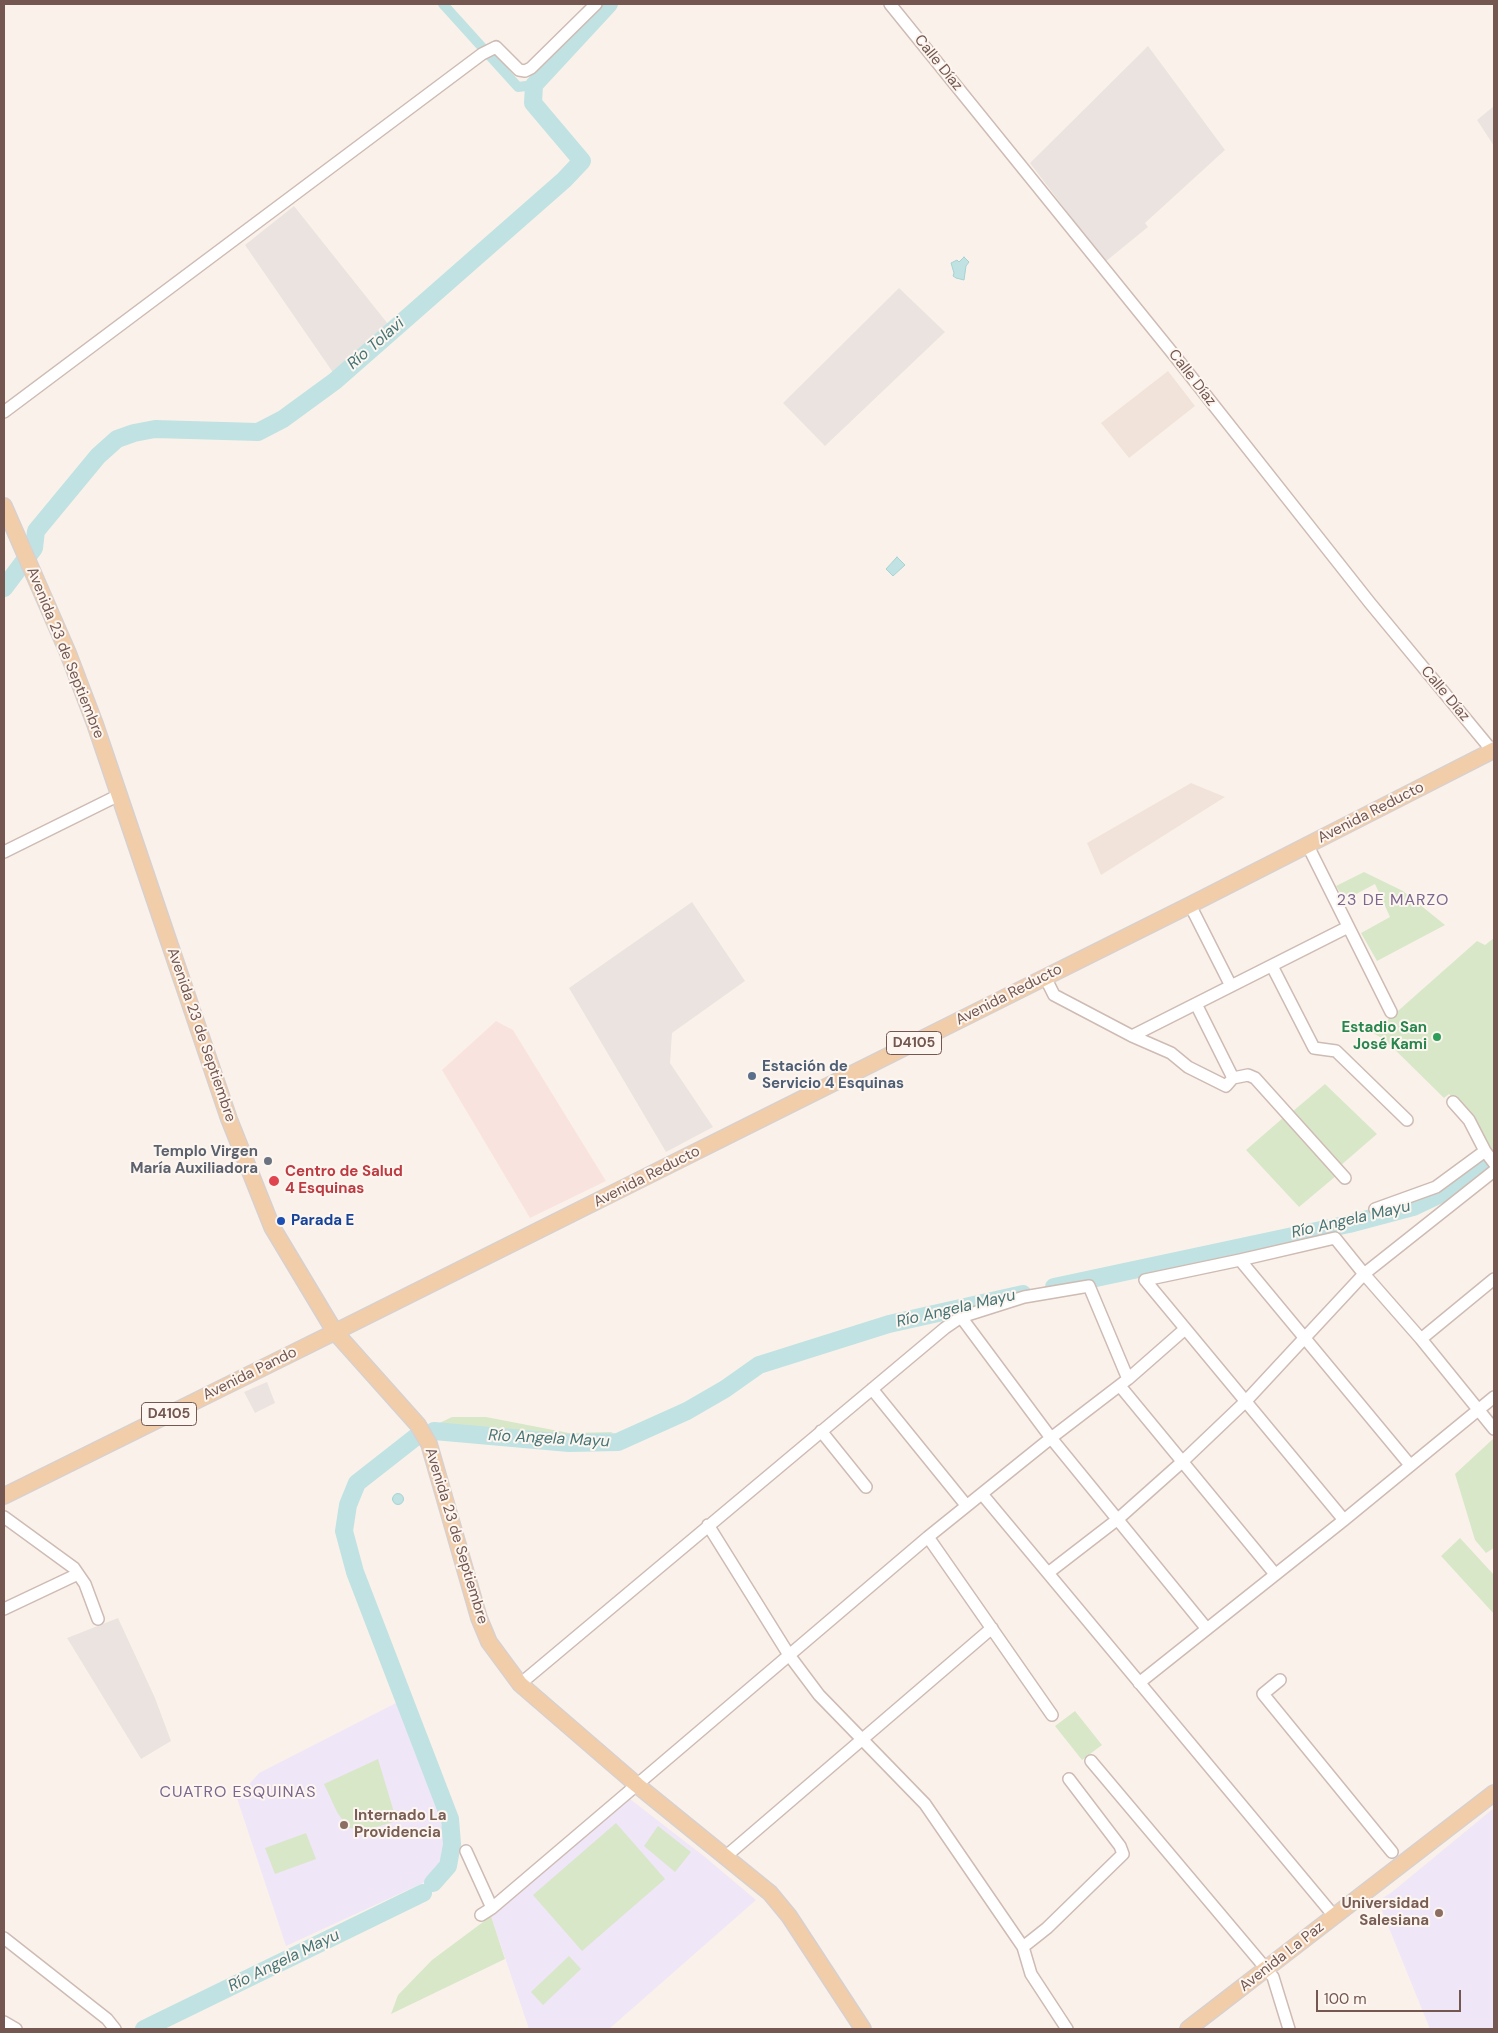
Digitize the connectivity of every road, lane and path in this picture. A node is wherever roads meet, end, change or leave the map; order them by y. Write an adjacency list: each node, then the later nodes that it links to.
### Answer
1 (596, 4): 3 (street)
2 (890, 4): 5 (street, Calle Díaz)
3 (4, 412)
4 (4, 506): 6 (main road, Avenida 23 de Septiembre)
5 (1494, 751): 7 (main road, Avenida Reducto / D4105)
6 (120, 795): 8 (street); 30 (main road, Avenida 23 de Septiembre)
7 (1308, 846): 9 (main road, Avenida Reducto / D4105); 10 (street)
8 (4, 852)
9 (1190, 905): 12 (main road, Avenida Reducto / D4105); 13 (street)
10 (1348, 927): 11 (street); 15 (street)
11 (1272, 966): 13 (street); 19 (street)
12 (1045, 977): 16 (street); 30 (main road, Avenida Reducto / D4105)
13 (1231, 986): 14 (street)
14 (1196, 1004): 16 (street); 17 (street)
15 (1391, 1012)
16 (1132, 1036): 17 (street)
17 (1233, 1078): 23 (street)
18 (1453, 1102): 20 (street)
19 (1407, 1120)
20 (1485, 1151): 21 (street); 24 (street)
21 (1494, 1163)
22 (1494, 1171): 26 (street)
23 (1345, 1178)
24 (1375, 1209)
25 (1240, 1260): 26 (street); 29 (street); 31 (street)
26 (1364, 1274): 31 (street); 32 (street)
27 (1494, 1279): 32 (street)
28 (962, 1317): 33 (street); 34 (street); 40 (street)
29 (1186, 1329): 33 (street); 36 (street)
30 (335, 1332): 45 (main road, Avenida Pando / D4105); 62 (main road, Avenida 23 de Septiembre)
31 (1304, 1337): 36 (street); 42 (street)
32 (1421, 1339): 37 (street)
33 (1124, 1383): 40 (street); 41 (street)
34 (872, 1389): 39 (street); 46 (street)
35 (1494, 1397): 37 (street)
36 (1246, 1401): 41 (street); 49 (street)
37 (1477, 1410): 38 (street); 42 (street)
38 (1494, 1429)
39 (821, 1431): 43 (street); 50 (street)
40 (1051, 1438): 44 (street); 48 (street)
41 (1182, 1462): 48 (street); 54 (street)
42 (1410, 1465): 49 (street)
43 (866, 1487)
44 (982, 1494): 46 (street); 52 (street)
45 (4, 1496)
46 (966, 1505): 51 (street)
47 (4, 1517): 53 (street)
48 (1118, 1519): 52 (street); 58 (street)
49 (1344, 1520): 54 (street)
50 (708, 1525): 59 (street); 62 (street)
51 (928, 1537): 57 (street); 59 (street)
52 (1048, 1573): 61 (street)
53 (78, 1574): 55 (street); 56 (street)
54 (1275, 1574): 58 (street)
55 (4, 1609)
56 (98, 1619)
57 (992, 1628): 63 (street); 64 (street)
58 (1207, 1629): 61 (street)
59 (789, 1655): 64 (street); 67 (street)
60 (1280, 1680): 70 (street)
61 (1139, 1683): 74 (street)
62 (520, 1684): 67 (main road, Avenida 23 de Septiembre)
63 (1052, 1715)
64 (863, 1739): 71 (street); 76 (street)
65 (1091, 1761): 77 (street)
66 (1069, 1778): 76 (street)
67 (637, 1785): 71 (main road, Avenida 23 de Septiembre); 72 (street)
68 (1494, 1792): 74 (main road, Avenida La Paz)
69 (466, 1851): 72 (street)
70 (1392, 1852)
71 (725, 1857): 81 (main road, Avenida 23 de Septiembre)
72 (492, 1908): 73 (street)
73 (481, 1915)
74 (1334, 1916): 77 (main road, Avenida La Paz)
75 (4, 1938): 80 (street)
76 (1023, 1947): 82 (street)
77 (1266, 1969): 83 (main road, Avenida La Paz); 84 (street)
78 (4, 2022): 79 (street)
79 (16, 2029)
80 (115, 2029)
81 (863, 2029)
82 (1066, 2029)
83 (1188, 2029)
84 (1289, 2029)

